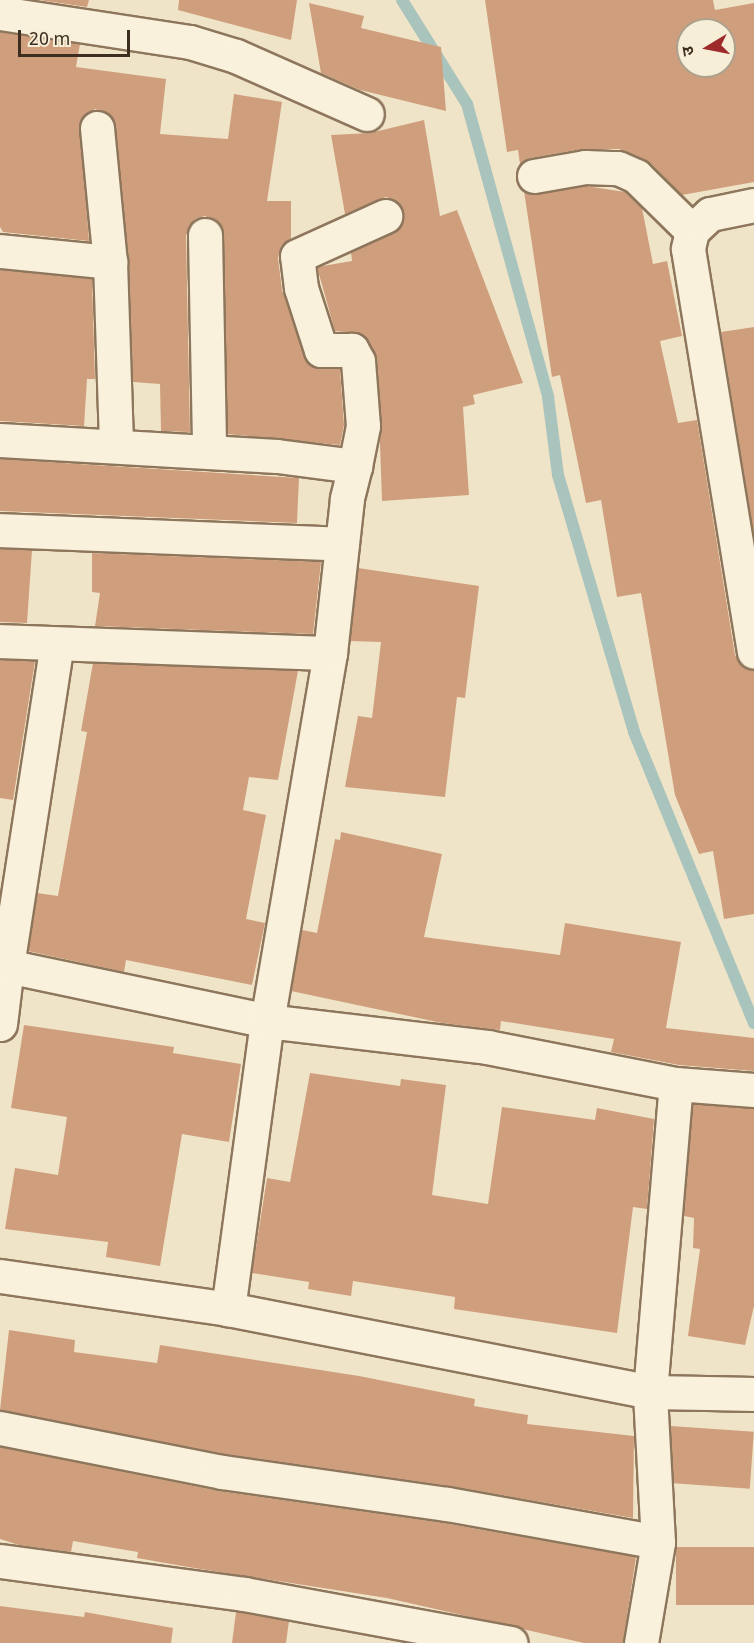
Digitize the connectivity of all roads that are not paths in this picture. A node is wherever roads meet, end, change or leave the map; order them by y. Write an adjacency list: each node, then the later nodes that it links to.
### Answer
1 (0, 13): 2 (street)
2 (367, 114)
3 (97, 128): 10 (street)
4 (534, 176): 7 (street)
5 (754, 205): 7 (street)
6 (385, 216): 14 (street)
7 (692, 231): 19 (street)
8 (205, 234): 13 (street)
9 (0, 251): 10 (street)
10 (110, 262): 12 (street)
11 (0, 440): 12 (street)
12 (116, 445): 13 (street)
13 (209, 452): 14 (street)
14 (355, 466): 16 (street)
15 (0, 530): 16 (street)
16 (342, 544): 20 (street)
17 (0, 641): 18 (street)
18 (57, 644): 20 (street); 21 (street)
19 (754, 652)
20 (330, 653): 22 (street)
21 (4, 965): 22 (street); 23 (street)
22 (267, 1021): 24 (street); 27 (street)
23 (0, 1024)
24 (675, 1084): 25 (street); 28 (street)
25 (754, 1090)
26 (0, 1276): 27 (street)
27 (228, 1309): 28 (street)
28 (650, 1392): 29 (street); 31 (street)
29 (754, 1394)
30 (0, 1428): 31 (street)
31 (658, 1542): 35 (street)
32 (0, 1561): 33 (street)
33 (385, 1632): 34 (street)
34 (511, 1643)
35 (641, 1643)

